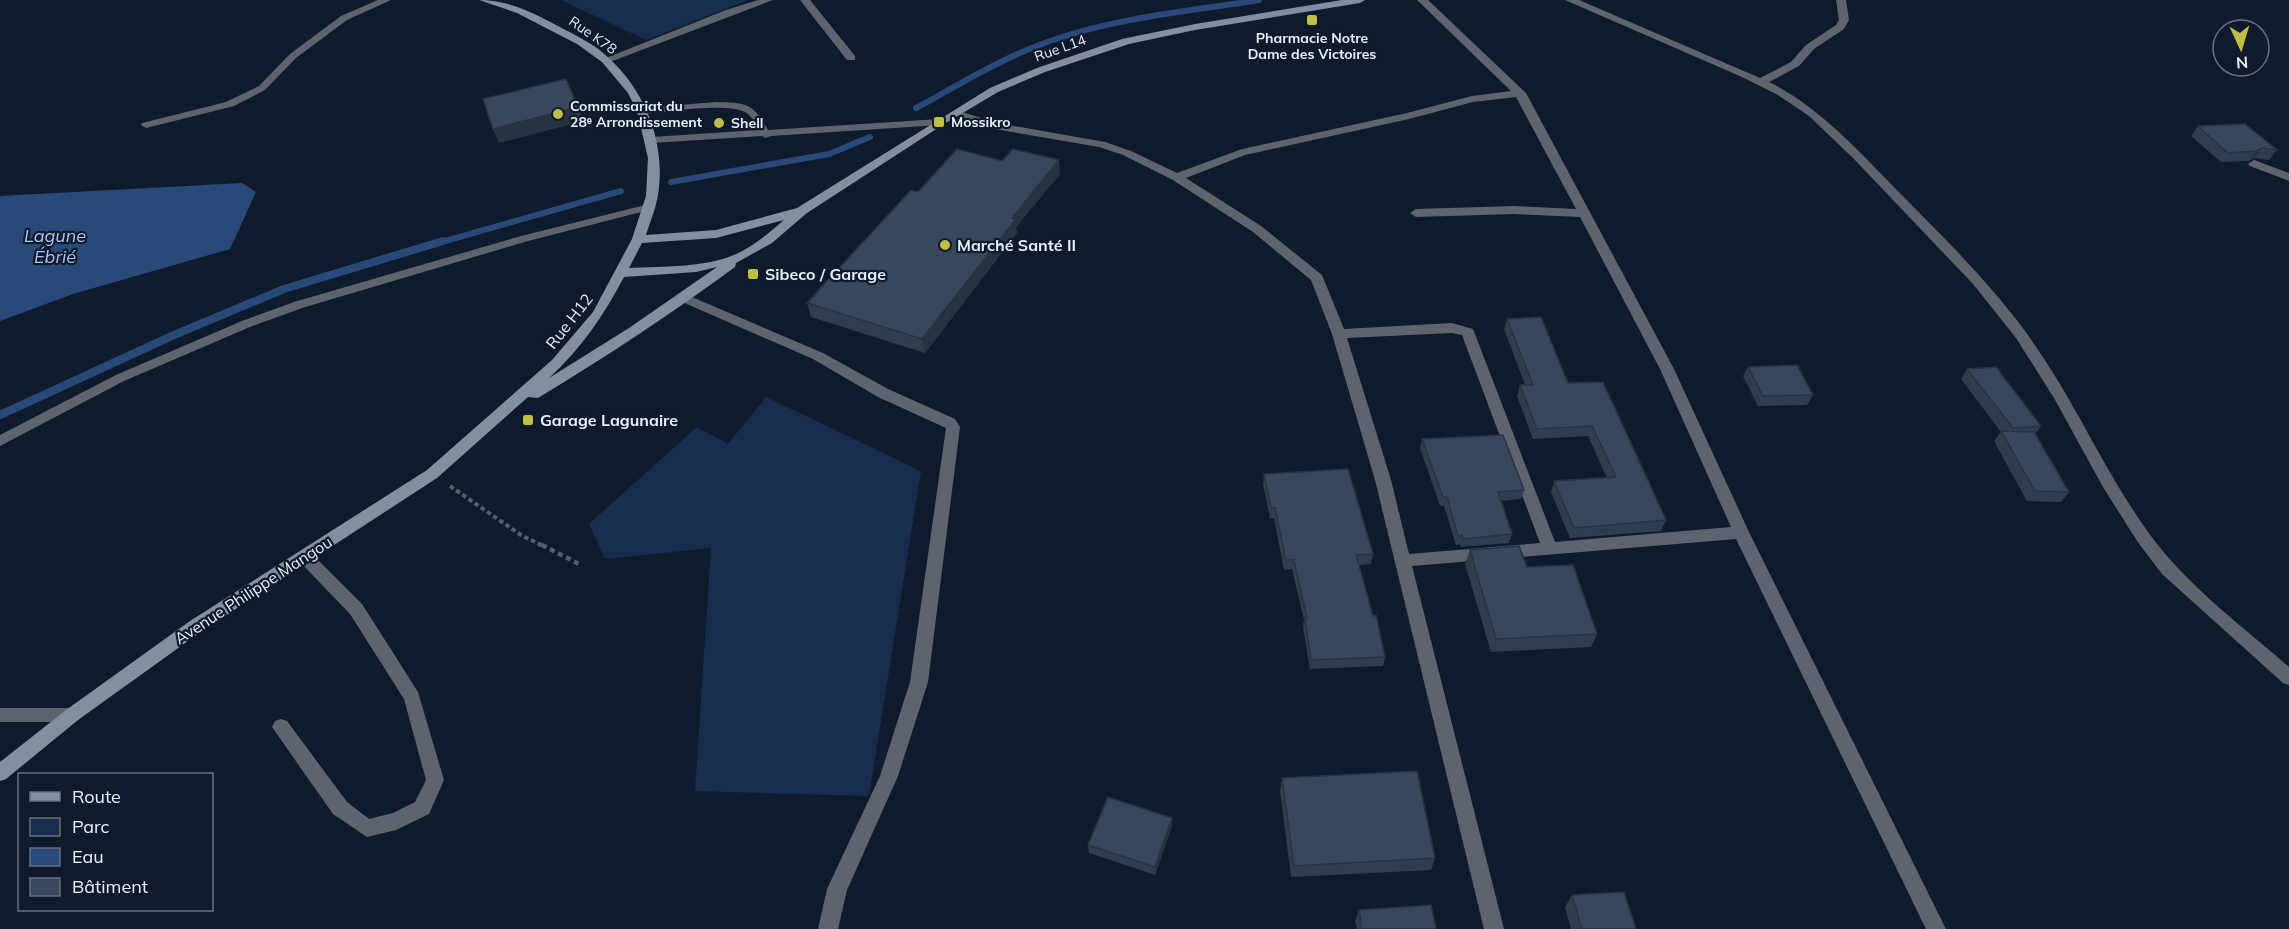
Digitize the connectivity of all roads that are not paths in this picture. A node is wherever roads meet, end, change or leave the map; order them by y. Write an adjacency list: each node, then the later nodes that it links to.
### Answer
1 (386, 0): 16 (lane)
2 (484, 0): 10 (street, Rue K78)
3 (768, 0): 10 (street)
4 (805, 0): 9 (street)
5 (1360, 0): 14 (street, Rue L14)
6 (1422, 0): 12 (street)
7 (1570, 0): 11 (street)
8 (1841, 0): 11 (street)
9 (851, 58)
10 (606, 60): 13 (street, Rue K78)
11 (1761, 82): 37 (street)
12 (1520, 93): 20 (street); 25 (street)
13 (643, 111): 17 (lane); 18 (street, Rue K78)
14 (956, 113): 15 (street, Rue L14); 20 (street)
15 (940, 122): 17 (lane); 23 (street, Rue L14)
16 (146, 125)
17 (766, 135): 18 (lane)
18 (652, 140): 22 (street, Rue K78)
19 (2254, 164): 21 (street)
20 (1177, 177): 30 (street)
21 (2289, 177)
22 (649, 207): 26 (street, Rue K78); 32 (lane)
23 (803, 210): 26 (street, Rue L14); 27 (street, Rue L14)
24 (1416, 213): 25 (street)
25 (1582, 213): 33 (street)
26 (638, 239): 28 (street, Rue H12)
27 (738, 258): 28 (street, Rue L14); 29 (street)
28 (621, 273): 31 (street, Rue H12)
29 (685, 298): 31 (street); 42 (street)
30 (1339, 334): 34 (street); 36 (street)
31 (507, 410): 35 (street, Avenue Philippe Mangou)
32 (0, 441)
33 (1741, 532): 34 (street); 44 (street)
34 (1549, 547): 36 (street)
35 (305, 557): 39 (street, Avenue Philippe Mangou); 40 (street)
36 (1402, 561): 43 (street)
37 (2289, 678)
38 (0, 715): 39 (lane)
39 (72, 715): 41 (street, Avenue Philippe Mangou)
40 (281, 728)
41 (0, 773)
42 (828, 929)
43 (1494, 929)
44 (1936, 929)

